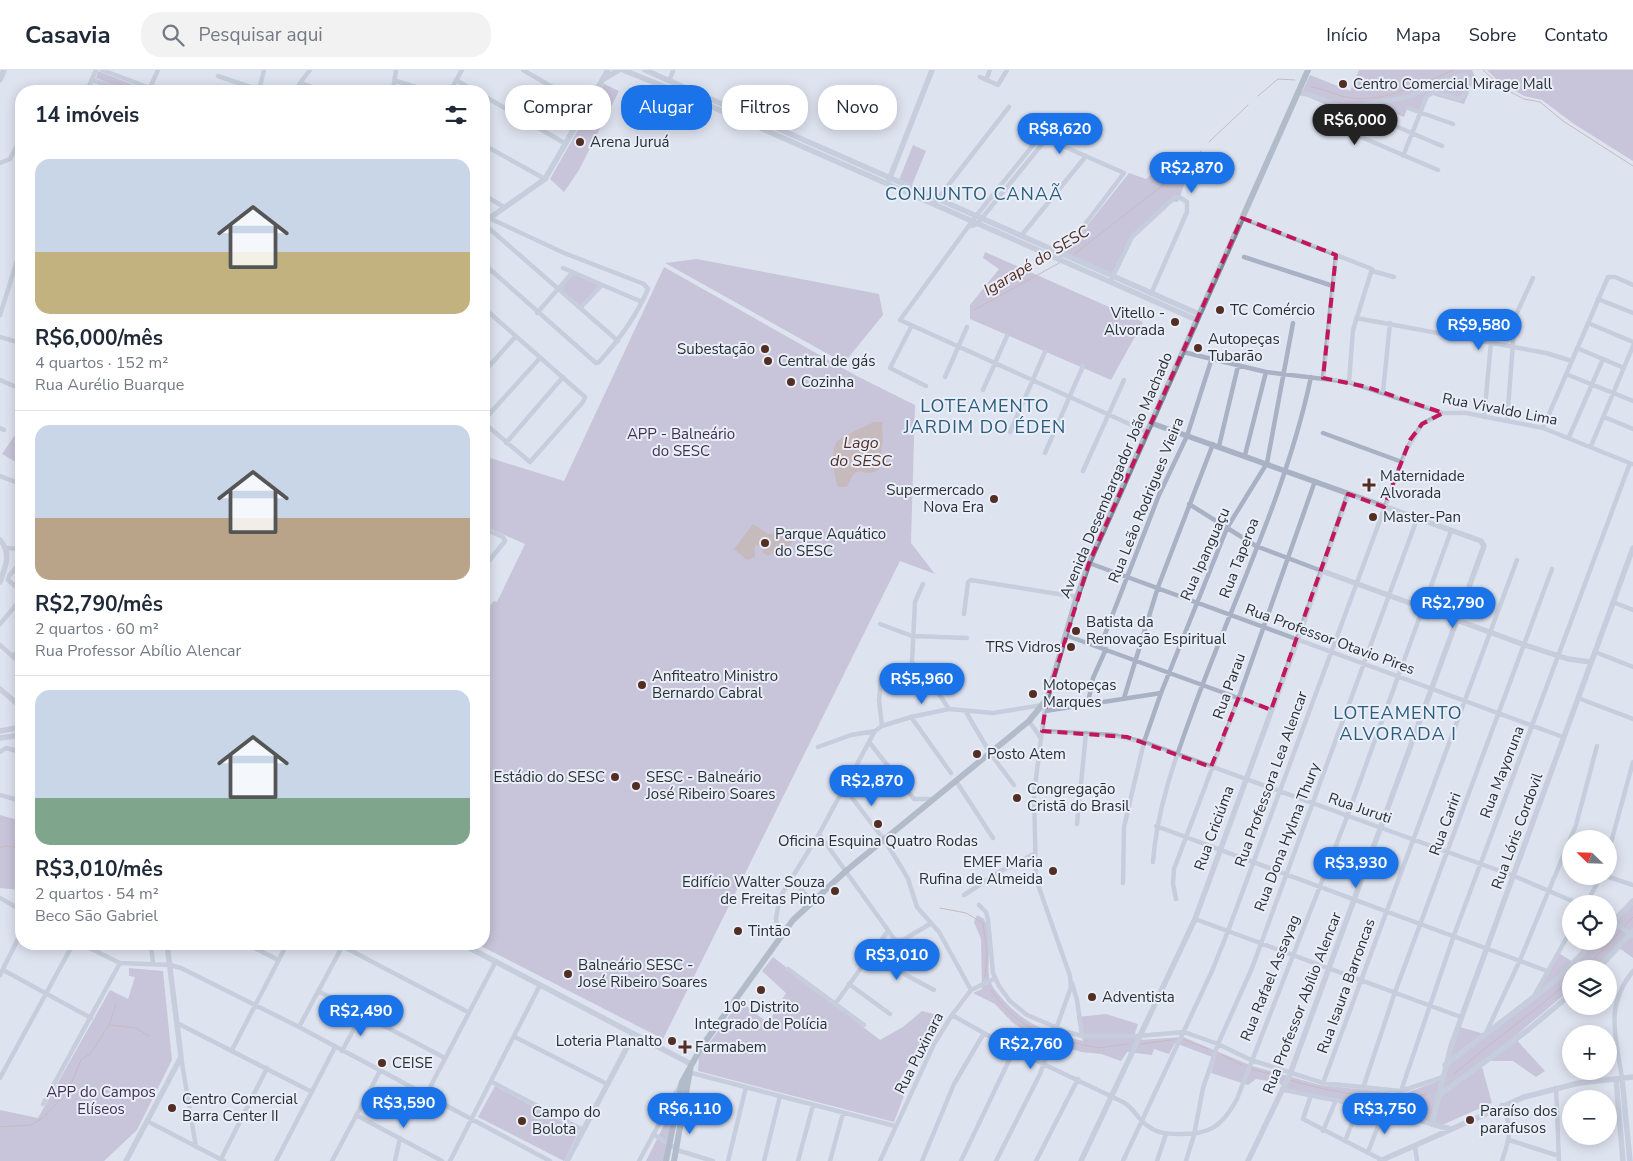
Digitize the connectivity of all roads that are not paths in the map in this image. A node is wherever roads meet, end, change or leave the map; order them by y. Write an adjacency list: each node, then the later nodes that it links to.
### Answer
1 (4, 70): 23 (street)
2 (96, 70): 24 (street)
3 (102, 70): 33 (street)
4 (158, 70): 34 (street)
5 (264, 70): 36 (street)
6 (310, 70): 30 (street)
7 (396, 70): 27 (street)
8 (462, 70): 25 (street)
9 (523, 70): 42 (street)
10 (608, 70): 28 (street)
11 (619, 70): 28 (street)
12 (623, 70): 67 (street)
13 (645, 70): 21 (street)
14 (664, 70): 21 (street)
15 (932, 70): 67 (street)
16 (990, 70): 26 (street)
17 (1007, 70): 26 (street)
18 (1308, 70): 45 (main road, Avenida Desembargador João Machado)
19 (673, 71): 29 (street)
20 (218, 76): 35 (street)
21 (661, 77): 29 (street)
22 (980, 77): 26 (street)
23 (0, 78)
24 (92, 80): 31 (street); 32 (street)
25 (456, 80): 40 (street); 41 (street)
26 (986, 80)
27 (396, 81): 38 (street); 39 (street)
28 (602, 81): 43 (street)
29 (669, 81): 67 (street)
30 (300, 83): 37 (street)
31 (90, 85)
32 (107, 85)
33 (142, 85)
34 (151, 85)
35 (243, 85)
36 (260, 85)
37 (306, 85)
38 (395, 85)
39 (409, 85)
40 (453, 85)
41 (465, 85)
42 (549, 85)
43 (600, 85)
44 (1422, 91): 46 (street); 46 (street); 49 (street)
45 (1298, 93): 49 (street); 73 (main road, Avenida Desembargador João Machado)
46 (1427, 96): 51 (street)
47 (490, 100): 58 (street)
48 (1009, 107): 69 (street)
49 (1344, 108): 63 (street)
50 (1408, 108): 51 (street)
51 (1421, 112): 53 (street); 55 (street)
52 (1379, 119): 55 (street)
53 (1453, 124)
54 (574, 130): 58 (street)
55 (1412, 134): 59 (street); 63 (street)
56 (1041, 136): 57 (street); 57 (street); 74 (street)
57 (1046, 138): 62 (street); 74 (street)
58 (566, 144): 66 (street)
59 (1442, 146)
60 (490, 148): 66 (street)
61 (15, 149): 64 (street)
62 (1086, 156): 77 (street); 79 (street)
63 (1403, 156): 65 (street)
64 (0, 163)
65 (1438, 170)
66 (545, 179): 71 (street)
67 (889, 181): 69 (street); 70 (street)
68 (490, 199): 71 (street)
69 (938, 199): 70 (street); 74 (street)
70 (933, 204): 74 (street)
71 (504, 207): 72 (street)
72 (490, 218)
73 (1242, 218): 78 (street); 101 (main road, Avenida Desembargador João Machado)
74 (975, 221): 77 (street); 106 (street)
75 (490, 223): 95 (street)
76 (490, 225): 92 (street)
77 (1020, 239): 79 (street)
78 (1336, 255): 84 (street); 91 (street)
79 (1060, 256): 88 (street)
80 (1244, 257): 91 (street)
81 (563, 268): 85 (street)
82 (15, 270): 100 (street)
83 (490, 270): 97 (street)
84 (1372, 270): 86 (street); 102 (street)
85 (572, 273): 89 (street); 92 (street)
86 (1394, 276)
87 (1533, 278): 116 (street)
88 (1112, 279): 93 (street); 93 (street)
89 (602, 285): 95 (street); 96 (street)
90 (1633, 285): 94 (street)
91 (1333, 286): 136 (street)
92 (558, 289): 96 (street); 97 (street)
93 (1150, 295): 101 (street)
94 (1598, 299): 98 (street); 104 (street)
95 (642, 302): 112 (street)
96 (581, 307): 112 (street)
97 (537, 313): 112 (street)
98 (1633, 313)
99 (490, 314): 108 (street)
100 (0, 315)
101 (1198, 317): 120 (main road, Avenida Desembargador João Machado)
102 (1356, 318): 103 (street); 140 (street)
103 (1390, 322): 114 (street); 145 (street)
104 (1588, 323): 113 (street); 118 (street)
105 (1293, 324): 131 (street, Rua Ipanguaçu)
106 (911, 327): 117 (street); 143 (street)
107 (967, 327): 117 (street)
108 (516, 336): 121 (street); 126 (street)
109 (1007, 336): 125 (street)
110 (0, 337): 111 (street)
111 (15, 341)
112 (618, 341)
113 (1633, 342)
114 (1491, 343): 116 (street); 152 (street)
115 (1633, 346): 129 (street)
116 (1512, 347): 124 (street); 154 (street)
117 (958, 348): 125 (street); 134 (street)
118 (1577, 348): 122 (street); 124 (street)
119 (1045, 352): 139 (street)
120 (1183, 352): 123 (street, Rua Vivaldo Lima); 155 (main road, Avenida Desembargador João Machado)
121 (540, 358): 133 (street); 151 (street)
122 (1603, 359): 129 (street); 141 (street)
123 (1211, 361): 128 (street, Rua Vivaldo Lima); 162 (street, Rua Leão Rodrigues Vieira)
124 (1572, 361): 132 (street)
125 (995, 364): 139 (street); 144 (street)
126 (490, 365)
127 (1083, 366): 147 (street)
128 (1238, 366): 130 (street, Rua Vivaldo Lima); 165 (street)
129 (1624, 368): 146 (street)
130 (1266, 372): 131 (street, Rua Vivaldo Lima); 168 (street)
131 (1284, 374): 135 (street, Rua Vivaldo Lima); 170 (street, Rua Ipanguaçu)
132 (1566, 374): 141 (street); 157 (street)
133 (563, 377): 164 (street); 164 (street)
134 (945, 377)
135 (1311, 377): 136 (street, Rua Vivaldo Lima); 172 (street, Rua Taperoa)
136 (1323, 378): 140 (street, Rua Vivaldo Lima)
137 (0, 380): 142 (street)
138 (1124, 380): 150 (street)
139 (1032, 381): 147 (street); 159 (street)
140 (1348, 382): 145 (street, Rua Vivaldo Lima)
141 (1592, 384): 146 (street); 163 (street)
142 (15, 386)
143 (926, 386)
144 (983, 390)
145 (1383, 392): 149 (street, Rua Vivaldo Lima)
146 (1614, 393): 148 (street); 153 (street)
147 (1070, 397): 150 (street); 167 (street)
148 (1633, 401)
149 (1443, 413): 152 (street, Rua Vivaldo Lima); 169 (street, Rua Professora Lea Alencar)
150 (1108, 414): 160 (street); 173 (street)
151 (490, 415)
152 (1484, 417): 154 (street, Rua Vivaldo Lima)
153 (1604, 417): 158 (street); 166 (street)
154 (1507, 421): 157 (street, Rua Vivaldo Lima)
155 (1151, 423): 160 (main road, Avenida Desembargador João Machado); 162 (street)
156 (490, 428): 164 (street)
157 (1543, 428): 163 (street, Rua Vivaldo Lima)
158 (1633, 429)
159 (1010, 432)
160 (1147, 432): 192 (main road, Avenida Desembargador João Machado)
161 (1323, 433): 169 (street)
162 (1187, 436): 165 (street); 197 (street, Rua Leão Rodrigues Vieira)
163 (1569, 437): 166 (street, Rua Vivaldo Lima)
164 (506, 443)
165 (1216, 445): 168 (street); 178 (street)
166 (1591, 446): 171 (street, Rua Vivaldo Lima)
167 (1045, 453)
168 (1245, 455): 170 (street)
169 (1402, 462): 179 (street, Rua Professora Lea Alencar)
170 (1268, 463): 172 (street); 181 (street, Rua Ipanguaçu)
171 (1632, 464): 228 (street, Rua Mayoruna)
172 (1287, 470): 175 (street); 185 (street, Rua Taperoa)
173 (1083, 471)
174 (0, 476): 176 (street)
175 (1316, 481): 177 (street); 189 (street, Rua Parau)
176 (15, 482)
177 (1348, 494): 179 (street); 196 (street, Rua Criciúma)
178 (1189, 504): 181 (street); 202 (street)
179 (1384, 508): 180 (street); 200 (street, Rua Professora Lea Alencar)
180 (1417, 519): 183 (street); 203 (street, Rua Dona Hylma Thury)
181 (1227, 528): 185 (street); 206 (street, Rua Ipanguaçu)
182 (490, 531): 191 (street)
183 (1451, 531): 208 (street, Rua Rafael Assayag); 212 (street, Rua Professor Abílio Alencar)
184 (0, 540): 187 (street)
185 (1256, 546): 189 (street); 211 (street, Rua Taperoa)
186 (15, 547): 187 (street)
187 (6, 548): 193 (street)
188 (1632, 552): 205 (street, Rua Lóris Cordovil)
189 (1288, 558): 196 (street); 215 (street, Rua Parau)
190 (1517, 560): 216 (street, Rua Isaura Barroncas)
191 (490, 561)
192 (1089, 563): 197 (street, Rua Professor Otavio Pires); 204 (main road, Avenida Desembargador João Machado)
193 (3, 564): 198 (street)
194 (15, 569): 201 (street)
195 (1552, 569): 222 (street, Rua Cariri)
196 (1322, 571): 200 (street); 220 (street, Rua Criciúma)
197 (1128, 578): 202 (street, Rua Professor Otavio Pires); 223 (street, Rua Leão Rodrigues Vieira)
198 (0, 582)
199 (923, 584): 218 (street)
200 (1357, 584): 203 (street); 226 (street, Rua Professora Lea Alencar)
201 (15, 586)
202 (1158, 587): 206 (street, Rua Professor Otavio Pires); 229 (street)
203 (1389, 596): 208 (street); 231 (street, Rua Dona Hylma Thury)
204 (1077, 597): 210 (street); 217 (main road, Avenida Desembargador João Machado)
205 (1613, 602): 209 (street); 224 (street, Rua Lóris Cordovil)
206 (1197, 603): 211 (street, Rua Professor Otavio Pires); 234 (street, Rua Ipanguaçu)
207 (15, 605): 213 (street)
208 (1424, 608): 212 (street); 235 (street, Rua Rafael Assayag)
209 (1633, 610)
210 (964, 614)
211 (1230, 615): 215 (street, Rua Professor Otavio Pires); 236 (street, Rua Taperoa)
212 (1457, 620): 216 (street); 238 (street, Rua Professor Abílio Alencar)
213 (0, 624)
214 (880, 624): 218 (street)
215 (1262, 627): 220 (street, Rua Professor Otavio Pires); 240 (street, Rua Parau)
216 (1490, 632): 222 (street); 244 (street, Rua Isaura Barroncas)
217 (1065, 635): 223 (street); 247 (main road, Avenida Desembargador João Machado)
218 (912, 636): 219 (street); 233 (street)
219 (966, 638)
220 (1297, 641): 226 (street, Rua Professor Otavio Pires); 249 (street, Rua Criciúma)
221 (0, 645): 227 (street)
222 (1524, 645): 228 (street); 252 (street, Rua Cariri)
223 (1103, 648): 229 (street); 245 (street, Rua Leão Rodrigues Vieira)
224 (1595, 652): 230 (street, Rua Lóris Cordovil); 232 (street)
225 (15, 654): 227 (street)
226 (1331, 654): 231 (street, Rua Professor Otavio Pires); 281 (street, Rua Professora Lea Alencar)
227 (13, 656)
228 (1559, 656): 230 (street); 257 (street, Rua Mayoruna)
229 (1134, 660): 234 (street); 241 (street)
230 (1590, 662): 242 (street, Rua Lóris Cordovil)
231 (1364, 666): 235 (street, Rua Professor Otavio Pires); 285 (street, Rua Dona Hylma Thury)
232 (1633, 667)
233 (918, 671): 248 (street); 256 (street)
234 (1170, 672): 236 (street); 239 (street, Rua Ipanguaçu)
235 (1397, 678): 238 (street, Rua Professor Otavio Pires); 286 (street, Rua Rafael Assayag)
236 (1203, 684): 240 (street); 273 (street, Rua Taperoa)
237 (0, 689): 243 (street)
238 (1431, 690): 244 (street, Rua Professor Otavio Pires); 289 (street, Rua Professor Abílio Alencar)
239 (1161, 693): 241 (street); 267 (street, Rua Ipanguaçu)
240 (1239, 697): 249 (street); 275 (street, Rua Parau)
241 (1124, 698): 245 (street)
242 (1578, 698): 254 (street); 264 (street, Rua Lóris Cordovil)
243 (15, 702)
244 (1465, 702): 252 (street, Rua Professor Otavio Pires); 294 (street, Rua Isaura Barroncas)
245 (1088, 704): 247 (street)
246 (1032, 706): 247 (street); 250 (street); 251 (street)
247 (1043, 708): 251 (main road, Avenida Desembargador João Machado); 262 (street)
248 (949, 709): 250 (street); 253 (street)
249 (1271, 710): 277 (street, Rua Criciúma)
250 (966, 712): 272 (street)
251 (1036, 714): 255 (main road, Avenida Desembargador João Machado)
252 (1499, 715): 257 (street, Rua Professor Otavio Pires); 297 (street, Rua Cariri)
253 (911, 717): 256 (street); 276 (street)
254 (1633, 719)
255 (1029, 721): 262 (street); 272 (main road, Avenida Desembargador João Machado)
256 (882, 726): 260 (street)
257 (1532, 727): 264 (street, Rua Professor Otavio Pires); 301 (street, Rua Mayoruna)
258 (15, 728): 259 (street)
259 (0, 731)
260 (875, 732): 266 (street); 269 (street)
261 (1086, 733): 262 (street, Rua Juruti); 267 (street, Rua Juruti); 287 (street)
262 (1041, 734): 298 (street)
263 (15, 736): 265 (street)
264 (1563, 737): 304 (street, Rua Lóris Cordovil)
265 (0, 738)
266 (869, 742): 280 (street); 284 (street)
267 (1144, 742): 273 (street, Rua Juruti); 307 (street, Rua Ipanguaçu)
268 (1597, 746): 310 (street)
269 (818, 747)
270 (15, 750): 271 (street)
271 (0, 752)
272 (990, 753): 278 (main road, Avenida Desembargador João Machado); 279 (street)
273 (1177, 755): 275 (street, Rua Juruti); 288 (street, Rua Taperoa)
274 (1633, 762): 290 (street)
275 (1212, 768): 277 (street, Rua Juruti); 292 (street, Rua Parau)
276 (951, 773)
277 (1245, 780): 281 (street, Rua Juruti); 296 (street, Rua Criciúma)
278 (956, 781): 284 (main road, Avenida Desembargador João Machado); 293 (street)
279 (1014, 785)
280 (843, 786): 291 (street); 295 (street)
281 (1279, 792): 285 (street, Rua Juruti); 300 (street, Rua Professora Lea Alencar)
282 (0, 795): 283 (street)
283 (15, 799)
284 (935, 799): 295 (main road, Avenida Desembargador João Machado)
285 (1312, 804): 286 (street, Rua Juruti); 303 (street, Rua Dona Hylma Thury)
286 (1347, 817): 289 (street, Rua Juruti); 309 (street, Rua Rafael Assayag)
287 (1077, 824)
288 (1156, 826): 292 (street); 299 (street, Rua Taperoa)
289 (1380, 828): 294 (street, Rua Juruti); 315 (street, Rua Professor Abílio Alencar)
290 (1614, 830)
291 (819, 834): 302 (street); 305 (street)
292 (1186, 836): 296 (street); 314 (street, Rua Parau)
293 (993, 838)
294 (1413, 840): 297 (street, Rua Juruti); 320 (street, Rua Isaura Barroncas)
295 (885, 841): 302 (main road, Avenida Desembargador João Machado); 324 (street)
296 (1220, 849): 300 (street); 322 (street, Rua Criciúma)
297 (1448, 852): 301 (street, Rua Juruti); 323 (street, Rua Cariri)
298 (1034, 854): 311 (street); 361 (street)
299 (1152, 862)
300 (1253, 862): 303 (street); 327 (street, Rua Professora Lea Alencar)
301 (1481, 864): 304 (street, Rua Juruti); 329 (street, Rua Mayoruna)
302 (847, 870): 316 (main road, Avenida Desembargador João Machado); 326 (street)
303 (1286, 874): 309 (street); 331 (street, Rua Dona Hylma Thury)
304 (1514, 876): 310 (street, Rua Juruti); 334 (street, Rua Lóris Cordovil)
305 (790, 878): 316 (street); 330 (street)
306 (1618, 880): 308 (street)
307 (1123, 883)
308 (1633, 885)
309 (1320, 886): 315 (street); 346 (street, Rua Rafael Assayag)
310 (1550, 890): 312 (street, Rua Juruti); 348 (street)
311 (964, 895)
312 (1562, 896)
313 (0, 898): 319 (street)
314 (1176, 899)
315 (1355, 899): 320 (street); 354 (street, Rua Professor Abílio Alencar)
316 (812, 901): 330 (main road, Avenida Desembargador João Machado)
317 (1633, 901): 321 (street)
318 (979, 905): 359 (street)
319 (15, 907)
320 (1387, 910): 323 (street); 360 (street, Rua Isaura Barroncas)
321 (1617, 918)
322 (1194, 919): 327 (street); 391 (street, Rua Criciúma)
323 (1421, 923): 329 (street); 367 (street, Rua Cariri)
324 (930, 924): 326 (street); 365 (street)
325 (1617, 926): 328 (street)
326 (888, 931): 344 (street)
327 (1228, 931): 331 (street); 386 (street, Rua Professora Lea Alencar)
328 (1631, 933): 349 (street)
329 (1454, 935): 334 (street); 373 (street, Rua Mayoruna)
330 (778, 938): 404 (main road, Avenida Desembargador João Machado)
331 (1260, 943): 346 (street); 393 (street, Rua Dona Hylma Thury)
332 (15, 945): 358 (street)
333 (1562, 946): 356 (street)
334 (1488, 948): 348 (street); 379 (street, Rua Lóris Cordovil)
335 (70, 950): 368 (street)
336 (93, 950): 351 (street)
337 (152, 950): 352 (street)
338 (168, 950): 353 (street)
339 (259, 950): 347 (street)
340 (284, 950): 347 (street)
341 (340, 950): 366 (street)
342 (352, 950): 374 (street)
343 (474, 950): 350 (street)
344 (875, 950): 362 (street); 364 (street)
345 (1586, 950): 369 (street)
346 (1293, 955): 354 (street); 402 (street, Rua Rafael Assayag)
347 (278, 960): 372 (street)
348 (1520, 960): 356 (street); 378 (street)
349 (1606, 960)
350 (496, 961): 363 (street); 374 (street)
351 (120, 963): 352 (street); 380 (street)
352 (153, 964): 353 (street)
353 (170, 965): 372 (street); 382 (street)
354 (1330, 968): 360 (street); 409 (street, Rua Professor Abílio Alencar)
355 (788, 969): 371 (street)
356 (1548, 971): 369 (street)
357 (1633, 971): 414 (street)
358 (1, 972): 368 (street)
359 (994, 979): 365 (street); 385 (street)
360 (1362, 980): 367 (street); 418 (street, Rua Isaura Barroncas)
361 (1072, 981): 385 (street); 390 (street)
362 (849, 984): 371 (street); 376 (street)
363 (540, 985): 388 (street); 392 (street)
364 (934, 990)
365 (972, 990): 377 (street, Rua Puxinara)
366 (318, 991): 375 (street); 384 (street)
367 (1395, 992): 373 (street); 420 (street, Rua Cariri)
368 (47, 994): 380 (street); 412 (street)
369 (1534, 997): 381 (street)
370 (1562, 1002): 429 (street)
371 (835, 1004): 383 (street)
372 (255, 1005): 384 (street); 396 (street)
373 (1430, 1005): 379 (street); 423 (street, Rua Mayoruna)
374 (468, 1012): 401 (street)
375 (362, 1014): 399 (street); 401 (street)
376 (890, 1014)
377 (952, 1014): 387 (street); 442 (street, Rua Puxinara)
378 (1494, 1014): 381 (street); 389 (street)
379 (1461, 1017): 394 (street, Rua Lóris Cordovil)
380 (91, 1018): 431 (street)
381 (1501, 1022): 389 (street)
382 (177, 1023): 396 (street); 400 (street)
383 (864, 1025)
384 (299, 1028): 395 (street)
385 (1057, 1029): 390 (street); 403 (street)
386 (1184, 1032): 391 (street); 393 (street); 440 (street, Rua Professora Lea Alencar)
387 (984, 1033): 397 (street); 477 (street)
388 (634, 1034): 404 (street); 417 (street)
389 (1486, 1034): 398 (street)
390 (1082, 1036): 391 (street)
391 (1138, 1036): 426 (street, Rua Criciúma)
392 (514, 1038): 415 (street); 417 (street)
393 (1218, 1044): 402 (street); 448 (street, Rua Dona Hylma Thury)
394 (1451, 1046): 398 (street); 405 (street, Rua Lóris Cordovil)
395 (335, 1047): 399 (street); 424 (street)
396 (232, 1050): 406 (street)
397 (1014, 1050): 403 (street); 478 (street)
398 (1465, 1050): 405 (street)
399 (342, 1051): 407 (street)
400 (182, 1057): 439 (street); 454 (street)
401 (445, 1058): 425 (street)
402 (1250, 1060): 409 (street); 448 (street, Rua Rafael Assayag)
403 (1044, 1063): 413 (street); 479 (street)
404 (691, 1064): 408 (main road, Avenida Desembargador João Machado)
405 (1445, 1065): 410 (street, Rua Lóris Cordovil)
406 (267, 1068): 424 (street); 458 (street)
407 (380, 1071): 425 (street); 437 (street)
408 (688, 1073): 416 (main road, Avenida Desembargador João Machado); 419 (street); 455 (main road, Avenida Desembargador João Machado)
409 (1290, 1074): 418 (street); 422 (street, Rua Professor Abílio Alencar)
410 (1443, 1077): 423 (street); 429 (street, Rua Lóris Cordovil)
411 (1633, 1077): 414 (street)
412 (0, 1078)
413 (1078, 1078): 426 (street); 480 (street)
414 (1619, 1078): 421 (street); 488 (street); 489 (street)
415 (492, 1082): 438 (street); 444 (street)
416 (682, 1082): 446 (street); 452 (main road, Avenida Desembargador João Machado)
417 (607, 1084): 444 (street)
418 (1323, 1084): 420 (street)
419 (746, 1087): 428 (street); 472 (street)
420 (1363, 1088): 423 (street)
421 (1556, 1088): 434 (street); 457 (street)
422 (1284, 1090): 427 (street); 485 (street, Rua Professor Abílio Alencar)
423 (1401, 1091)
424 (312, 1092): 461 (street)
425 (426, 1095): 438 (street)
426 (1110, 1095): 440 (street); 481 (street, Rua Criciúma)
427 (1311, 1095): 430 (street); 445 (street)
428 (780, 1096): 432 (street); 473 (street)
429 (1438, 1096): 441 (street, Rua Lóris Cordovil)
430 (1336, 1100): 433 (street); 445 (street)
431 (43, 1104)
432 (813, 1105): 436 (street); 474 (street)
433 (1359, 1105): 435 (street); 451 (street)
434 (1502, 1105): 443 (street); 450 (street)
435 (1384, 1111): 441 (street); 456 (street)
436 (843, 1113): 442 (street); 475 (street)
437 (356, 1115): 449 (street); 462 (street)
438 (472, 1119): 465 (street); 466 (street)
439 (147, 1121): 454 (street); 460 (street)
440 (1141, 1121): 447 (street); 482 (street, Rua Professora Lea Alencar)
441 (1432, 1124): 443 (street)
442 (896, 1126): 476 (street, Rua Puxinara)
443 (1450, 1129): 453 (street)
444 (583, 1130): 467 (street)
445 (1324, 1130): 451 (street)
446 (653, 1134): 452 (street); 468 (street)
447 (1166, 1134): 448 (street); 483 (street)
448 (1194, 1135): 484 (street, Rua Dona Hylma Thury)
449 (400, 1138): 463 (street); 464 (street)
450 (1509, 1140): 457 (street); 487 (street)
451 (1345, 1141): 456 (street)
452 (670, 1142): 455 (street); 469 (main road, Avenida Desembargador João Machado)
453 (1415, 1146): 459 (street); 486 (street)
454 (196, 1147): 458 (street)
455 (676, 1148): 470 (main road, Avenida Desembargador João Machado); 471 (street)
456 (1368, 1152): 459 (street)
457 (1559, 1158)
458 (222, 1160)
459 (1381, 1160)
460 (126, 1161)
461 (276, 1161)
462 (332, 1161)
463 (395, 1161)
464 (442, 1161)
465 (450, 1161)
466 (550, 1161)
467 (566, 1161)
468 (639, 1161)
469 (666, 1161)
470 (674, 1161)
471 (713, 1161)
472 (728, 1161)
473 (764, 1161)
474 (798, 1161)
475 (830, 1161)
476 (880, 1161)
477 (922, 1161)
478 (961, 1161)
479 (996, 1161)
480 (1036, 1161)
481 (1081, 1161)
482 (1123, 1161)
483 (1157, 1161)
484 (1186, 1161)
485 (1248, 1161)
486 (1417, 1161)
487 (1502, 1161)
488 (1623, 1161)
489 (1630, 1161)

